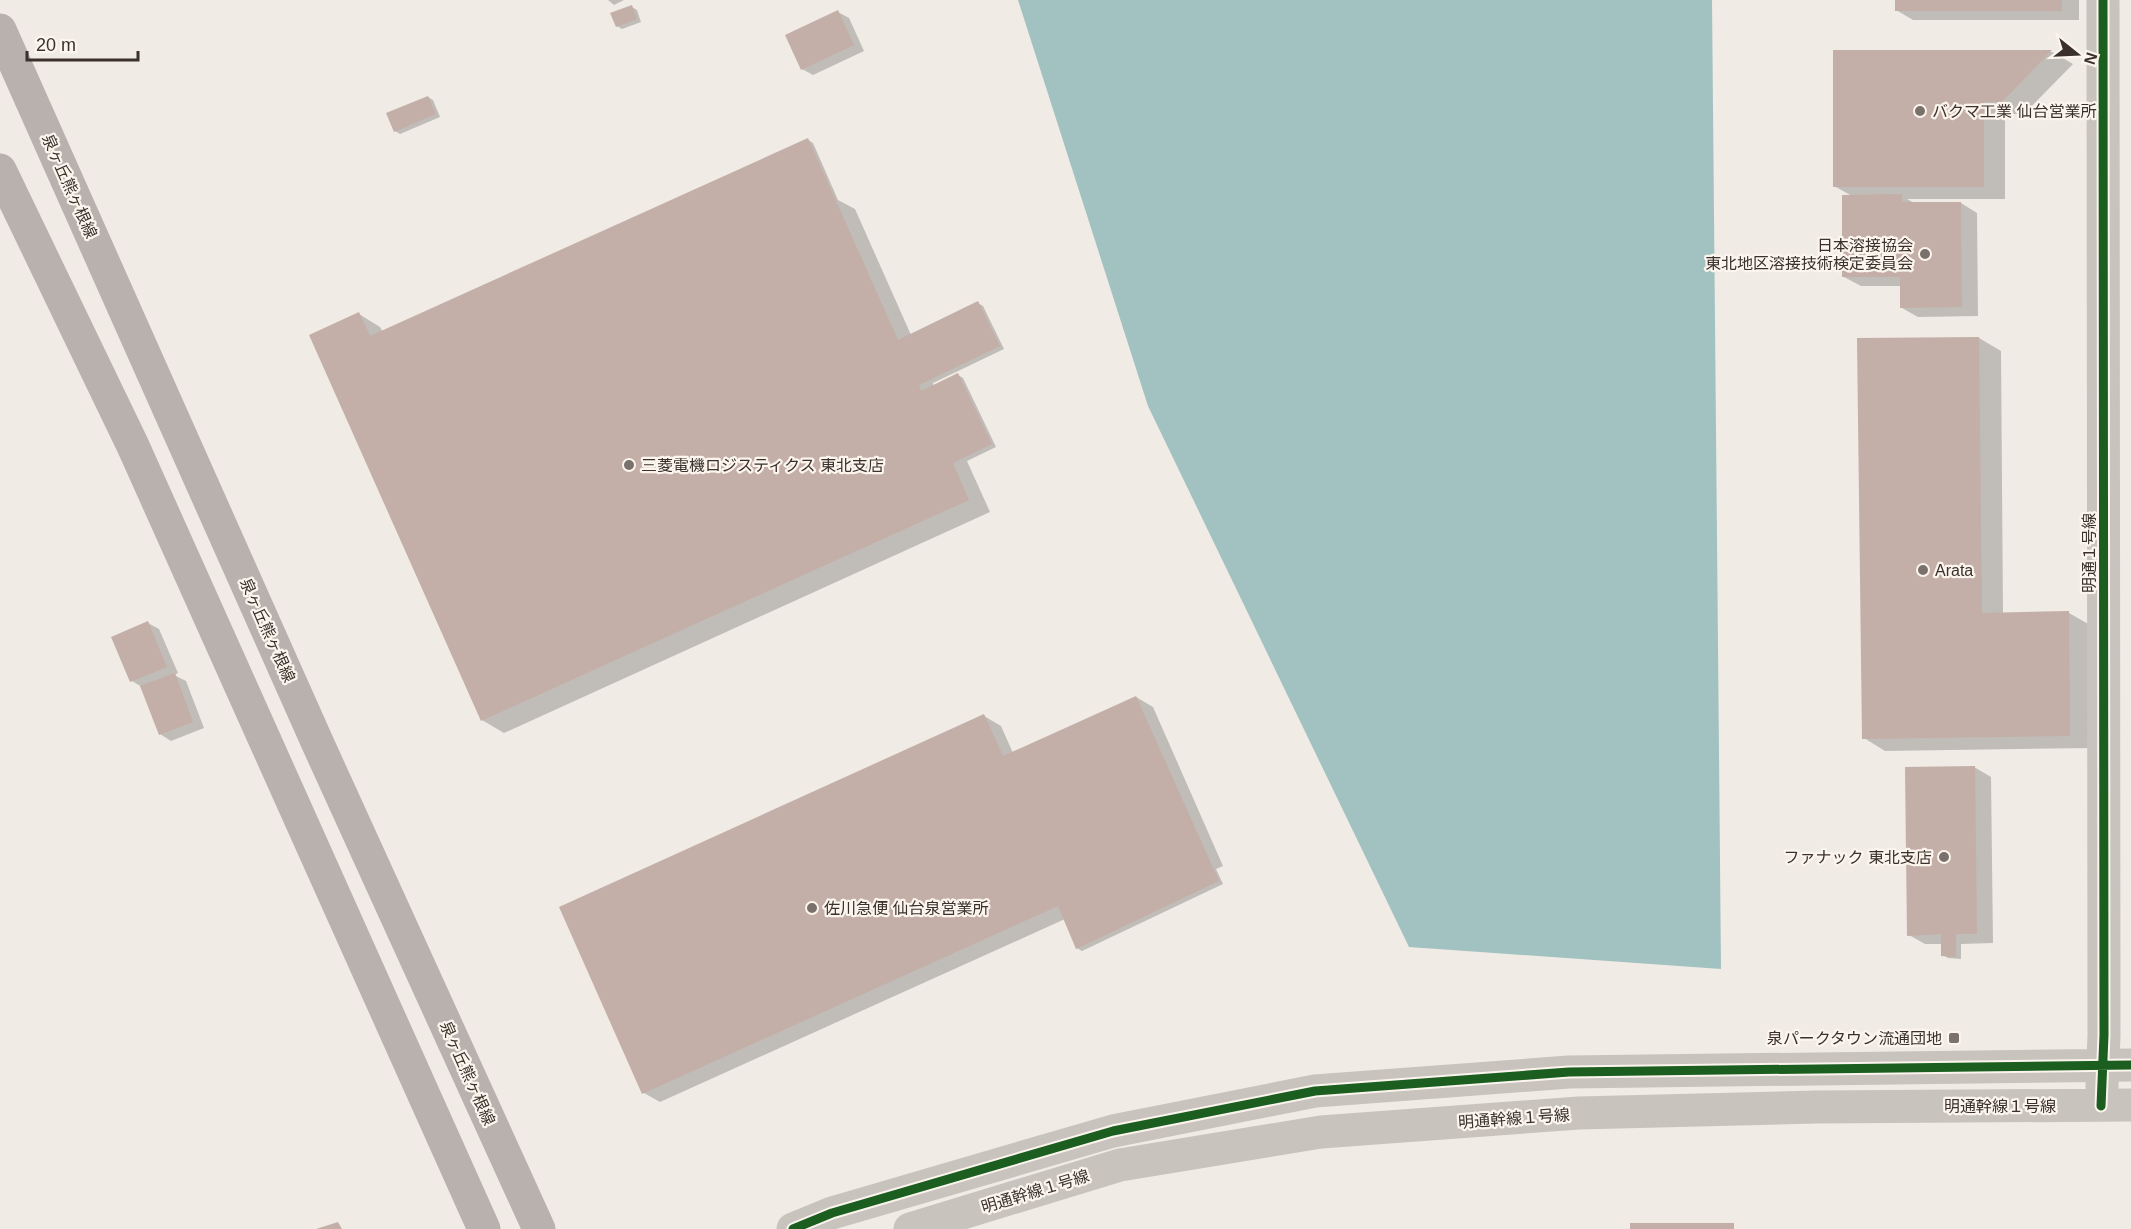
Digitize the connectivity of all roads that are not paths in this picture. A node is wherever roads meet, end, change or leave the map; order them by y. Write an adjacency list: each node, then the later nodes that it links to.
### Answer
1 (2103, 0): 4 (street, 明通１号線)
2 (0, 30): 7 (main road, 泉ヶ丘熊ヶ根線)
3 (0, 170): 6 (main road)
4 (2117, 1065): 5 (street, 明通１号線); 8 (street)
5 (2116, 1106): 9 (street, 明通幹線１号線)
6 (484, 1229)
7 (539, 1229)
8 (793, 1229)
9 (910, 1229)

